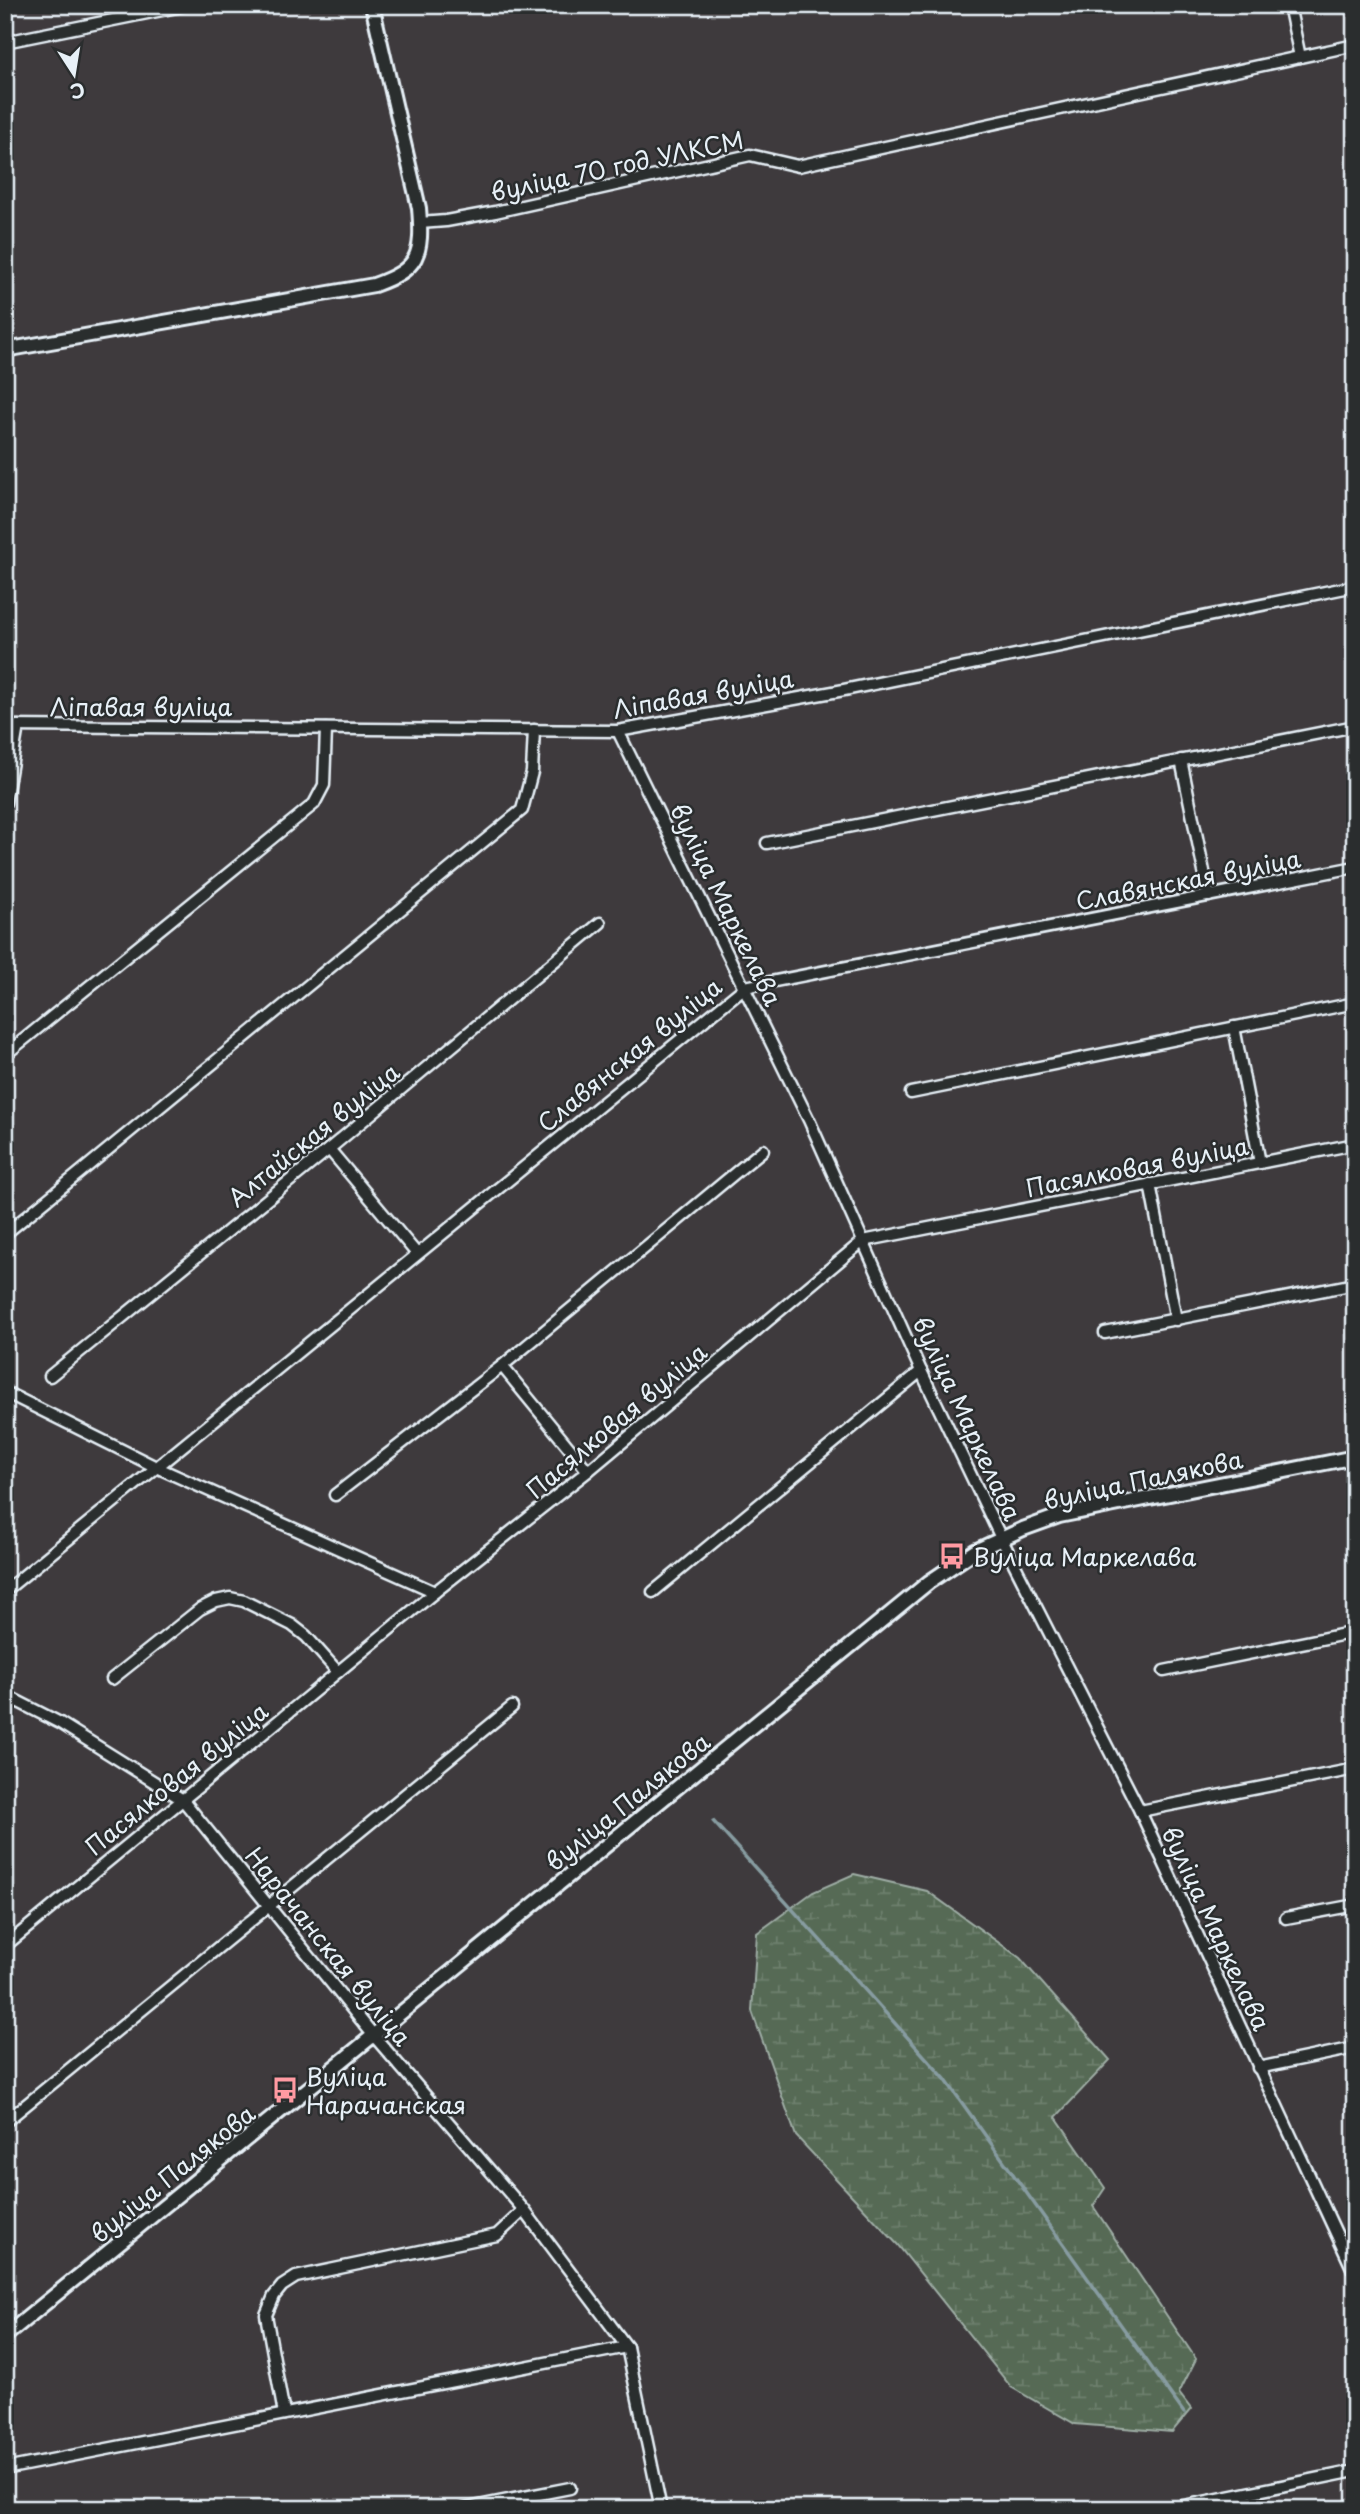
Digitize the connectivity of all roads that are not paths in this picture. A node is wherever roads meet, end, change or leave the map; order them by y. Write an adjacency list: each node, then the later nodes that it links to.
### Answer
1 (187, 5): 4 (street)
2 (372, 5): 7 (street)
3 (1289, 5): 6 (street)
4 (5, 42)
5 (1355, 45): 6 (street, вуліца 70 год УЛКСМ)
6 (1300, 57): 7 (street, вуліца 70 год УЛКСМ)
7 (420, 223): 8 (street)
8 (5, 350)
9 (1355, 586): 15 (street, Ліпавая вуліца)
10 (5, 726): 11 (street, Ліпавая вуліца)
11 (18, 726): 13 (street, Ліпавая вуліца); 17 (street)
12 (1355, 726): 16 (street)
13 (326, 729): 14 (street, Ліпавая вуліца); 25 (street)
14 (534, 730): 15 (street, Ліпавая вуліца); 32 (street)
15 (618, 731): 22 (street, вуліца Маркелава)
16 (1181, 760): 18 (street); 20 (street)
17 (5, 803)
18 (767, 843)
19 (1355, 867): 20 (street, Славянская вуліца)
20 (1209, 896): 22 (street, Славянская вуліца)
21 (600, 923): 28 (street, Алтайская вуліца)
22 (746, 987): 33 (street, вуліца Маркелава); 34 (street, Славянская вуліца)
23 (1355, 1003): 24 (street)
24 (1234, 1027): 26 (street); 30 (street)
25 (6, 1054)
26 (911, 1093)
27 (1355, 1144): 30 (street, Пасялковая вуліца)
28 (329, 1149): 34 (street); 40 (street, Алтайская вуліца)
29 (763, 1150): 38 (street)
30 (1260, 1163): 31 (street, Пасялковая вуліца)
31 (1150, 1184): 33 (street, Пасялковая вуліца); 36 (street)
32 (5, 1234)
33 (863, 1241): 39 (street, вуліца Маркелава); 44 (street, Пасялковая вуліца)
34 (417, 1254): 43 (street, Славянская вуліца)
35 (1355, 1284): 36 (street)
36 (1176, 1320): 37 (street)
37 (1105, 1334)
38 (502, 1366): 44 (street); 45 (street)
39 (921, 1371): 46 (street, вуліца Маркелава); 49 (street)
40 (50, 1376)
41 (5, 1392): 43 (street)
42 (1355, 1457): 46 (street, вуліца Палякова)
43 (156, 1467): 47 (street, Славянская вуліца); 48 (street)
44 (589, 1471): 48 (street, Пасялковая вуліца)
45 (335, 1495)
46 (1001, 1538): 58 (street, вуліца Маркелава); 63 (street, вуліца Палякова)
47 (5, 1591)
48 (435, 1592): 52 (street, Пасялковая вуліца)
49 (653, 1592)
50 (1355, 1632): 51 (street)
51 (1164, 1671)
52 (338, 1672): 53 (street); 57 (street, Пасялковая вуліца)
53 (112, 1679)
54 (5, 1695): 57 (street, Нарачанская вуліца)
55 (512, 1707): 60 (street)
56 (1355, 1769): 58 (street)
57 (183, 1800): 60 (street, Нарачанская вуліца); 62 (street, Пасялковая вуліца)
58 (1140, 1811): 65 (street, вуліца Маркелава)
59 (1355, 1905): 61 (street)
60 (269, 1906): 63 (street, Нарачанская вуліца); 66 (street)
61 (1286, 1918)
62 (5, 1946)
63 (374, 2035): 67 (street, Нарачанская вуліца); 69 (street, вуліца Палякова)
64 (1355, 2048): 65 (street)
65 (1258, 2068): 68 (street, вуліца Маркелава)
66 (6, 2118)
67 (524, 2210): 70 (street, Нарачанская вуліца); 71 (street)
68 (1355, 2274)
69 (5, 2336)
70 (627, 2347): 71 (street); 76 (street, Нарачанская вуліца)
71 (284, 2414): 72 (street)
72 (5, 2469)
73 (1355, 2471): 77 (street)
74 (570, 2488): 75 (street)
75 (463, 2509)
76 (661, 2509)
77 (1169, 2509)

